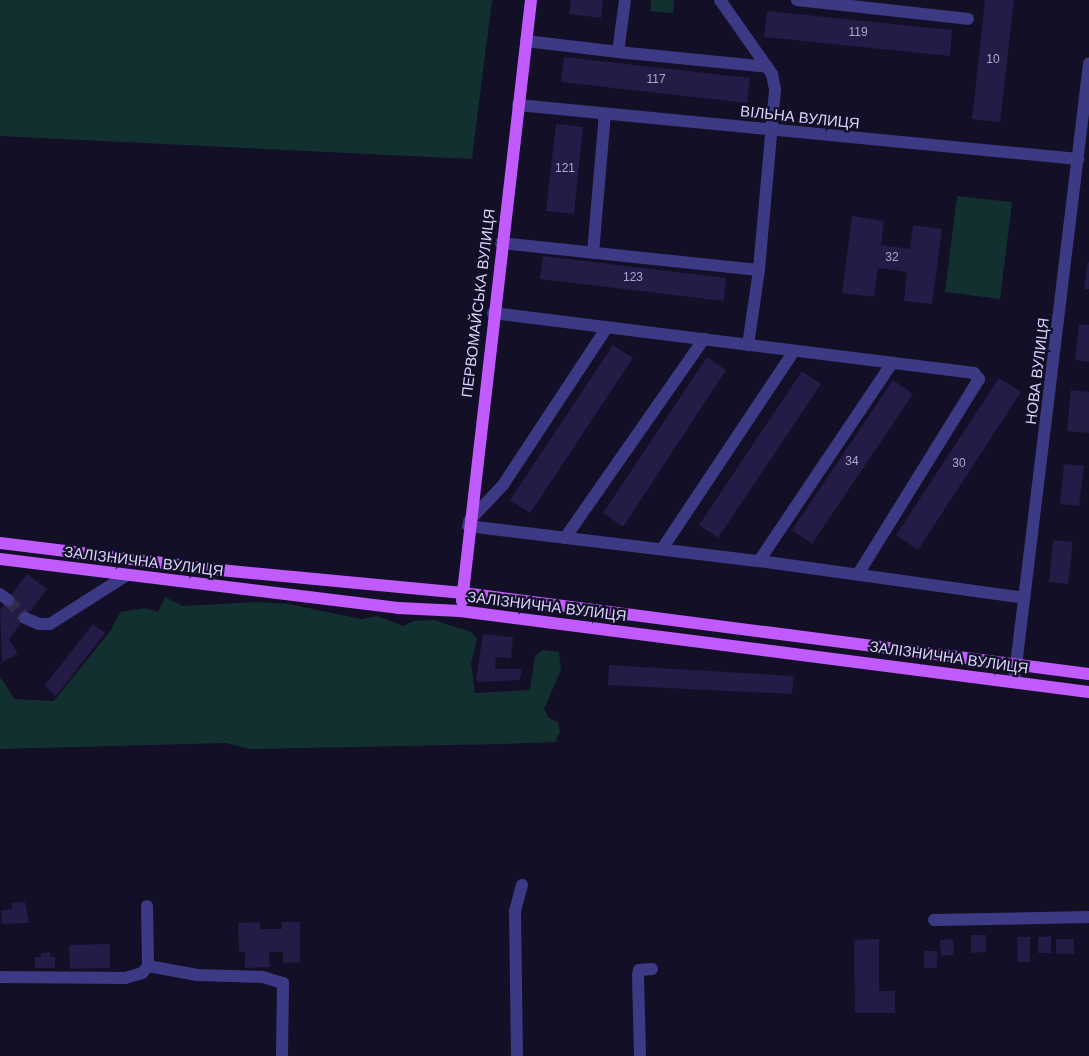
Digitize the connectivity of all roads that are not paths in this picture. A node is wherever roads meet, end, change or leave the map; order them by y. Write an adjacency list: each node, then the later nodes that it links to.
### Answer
1 (531, 0): 6 (main road, ПЕРВОМАЙСЬКА ВУЛИЦЯ)
2 (625, 0): 7 (street)
3 (720, 0): 9 (street)
4 (797, 0): 5 (street)
5 (968, 19)
6 (526, 41): 7 (street); 10 (main road, ПЕРВОМАЙСЬКА ВУЛИЦЯ)
7 (618, 52): 9 (street)
8 (1089, 64): 13 (street, НОВА ВУЛИЦЯ)
9 (767, 67): 12 (street)
10 (518, 105): 11 (street, ВІЛЬНА ВУЛИЦЯ); 14 (main road, ПЕРВОМАЙСЬКА ВУЛИЦЯ)
11 (606, 114): 12 (street, ВІЛЬНА ВУЛИЦЯ); 15 (street)
12 (772, 131): 13 (street, ВІЛЬНА ВУЛИЦЯ); 16 (street)
13 (1082, 151): 32 (street, НОВА ВУЛИЦЯ)
14 (501, 243): 15 (street); 17 (main road, ПЕРВОМАЙСЬКА ВУЛИЦЯ)
15 (593, 253): 16 (street)
16 (759, 270): 20 (street)
17 (493, 313): 18 (street); 23 (main road, ПЕРВОМАЙСЬКА ВУЛИЦЯ)
18 (607, 327): 19 (street); 23 (street)
19 (704, 340): 20 (street); 24 (street)
20 (748, 345): 21 (street)
21 (794, 350): 22 (street); 26 (street)
22 (892, 363): 28 (street); 29 (street)
23 (469, 524): 24 (street); 31 (main road, ПЕРВОМАЙСЬКА ВУЛИЦЯ)
24 (566, 538): 26 (street)
25 (0, 544): 31 (main road, ЗАЛІЗНИЧНА ВУЛИЦЯ)
26 (662, 549): 28 (street)
27 (0, 559): 30 (main road, ЗАЛІЗНИЧНА ВУЛИЦЯ)
28 (759, 561): 29 (street)
29 (858, 574): 32 (street)
30 (127, 575): 33 (main road, ЗАЛІЗНИЧНА ВУЛИЦЯ); 34 (street)
31 (463, 593): 33 (main road, ПЕРВОМАЙСЬКА ВУЛИЦЯ); 35 (main road, ЗАЛІЗНИЧНА ВУЛИЦЯ)
32 (1024, 598): 35 (street, НОВА ВУЛИЦЯ)
33 (460, 611): 37 (main road, ЗАЛІЗНИЧНА ВУЛИЦЯ)
34 (25, 618)
35 (1016, 663): 36 (main road, ЗАЛІЗНИЧНА ВУЛИЦЯ); 37 (street, НОВА ВУЛИЦЯ)
36 (1089, 674)
37 (1014, 682): 38 (main road, ЗАЛІЗНИЧНА ВУЛИЦЯ)
38 (1089, 692)
39 (522, 885): 47 (street)
40 (147, 906): 43 (street)
41 (1089, 917): 42 (street)
42 (934, 920)
43 (148, 966): 45 (street); 46 (street)
44 (652, 969): 48 (street)
45 (0, 977)
46 (282, 1056)
47 (517, 1056)
48 (640, 1056)

